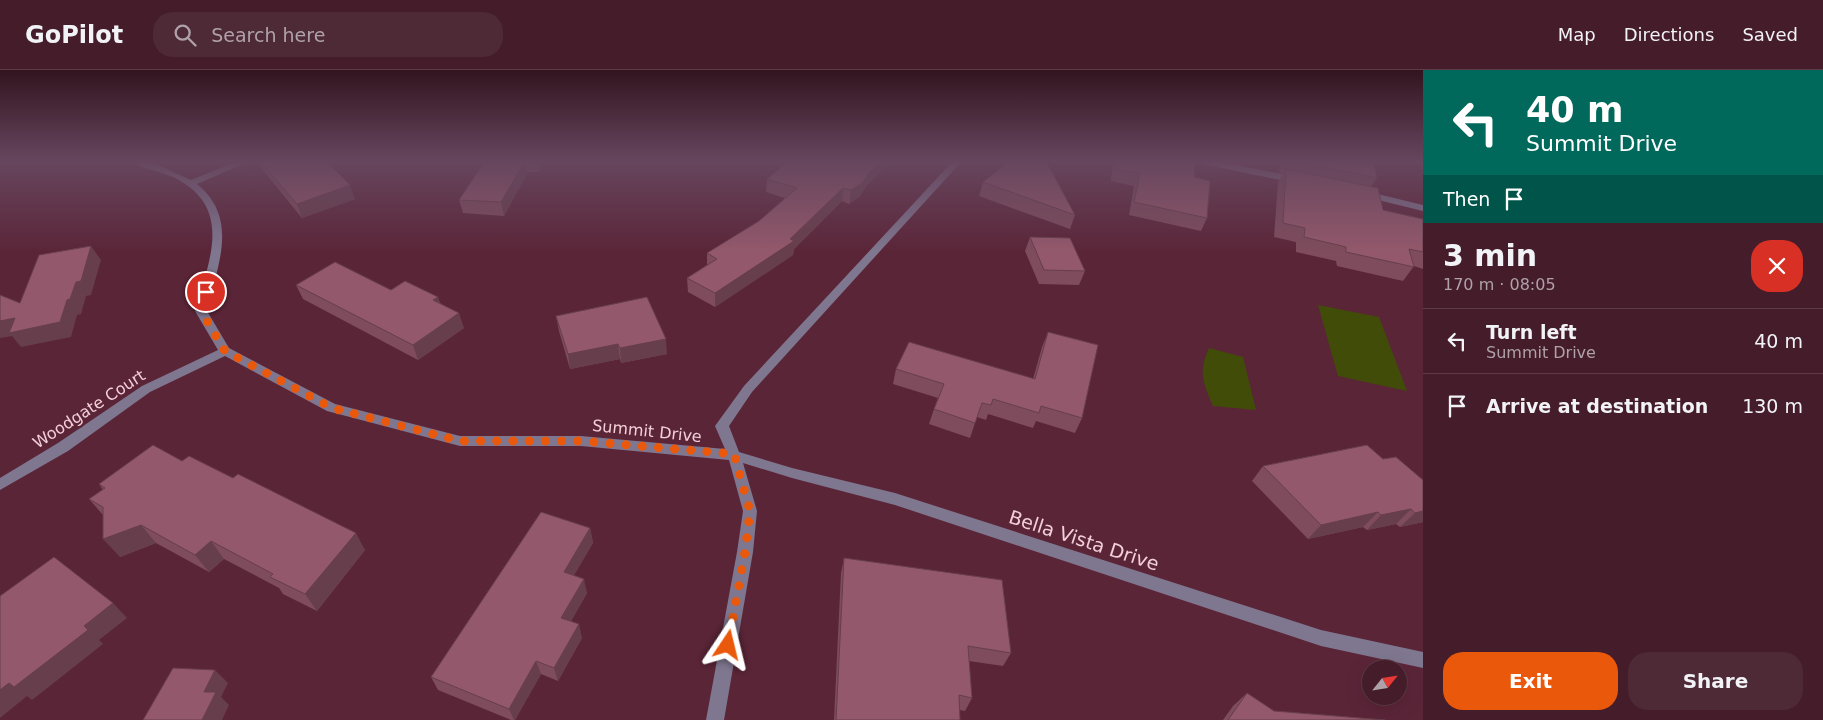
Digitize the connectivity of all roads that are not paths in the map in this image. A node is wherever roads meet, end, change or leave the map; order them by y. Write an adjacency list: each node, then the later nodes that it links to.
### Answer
1 (201, 191): 5 (street)
2 (930, 191): 6 (street, Summit Drive)
3 (1353, 192): 4 (street)
4 (1423, 208)
5 (225, 351): 6 (street, Summit Drive); 7 (street, Woodgate Court)
6 (734, 454): 8 (street, Bella Vista Drive); 9 (street)
7 (0, 485)
8 (1423, 660)
9 (714, 720)

